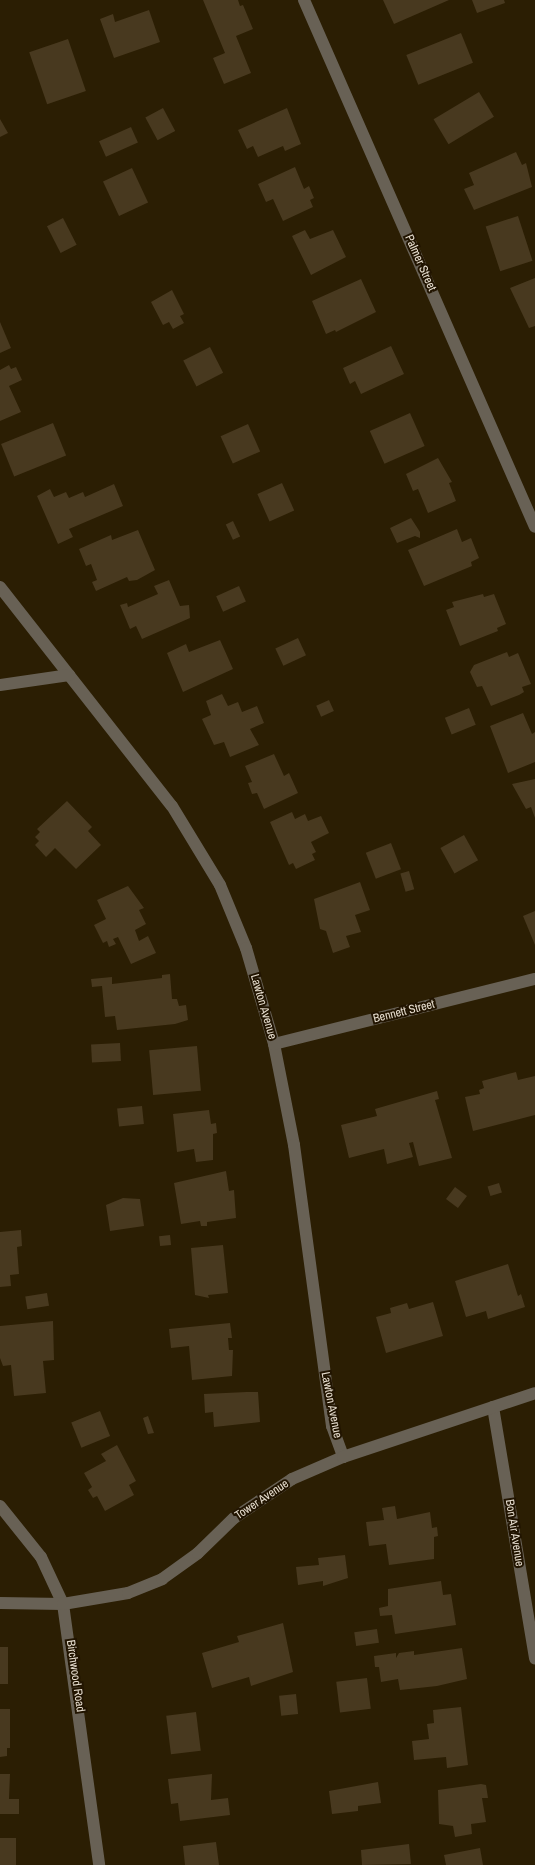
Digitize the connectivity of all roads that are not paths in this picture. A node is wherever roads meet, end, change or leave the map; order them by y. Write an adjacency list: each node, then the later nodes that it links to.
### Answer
1 (304, 0): 2 (street, Palmer Street)
2 (535, 527)
3 (0, 587): 4 (street, Lawton Avenue)
4 (69, 674): 5 (street); 7 (street, Lawton Avenue)
5 (0, 685)
6 (535, 979): 7 (street, Bennett Street)
7 (274, 1044): 10 (street, Lawton Avenue)
8 (535, 1393): 9 (street, Tower Avenue)
9 (493, 1406): 10 (street, Tower Avenue); 14 (street, Bon Air Avenue)
10 (343, 1457): 13 (street, Tower Avenue)
11 (0, 1506): 13 (street, Birchwood Road)
12 (0, 1603): 13 (street, Tower Avenue)
13 (63, 1604): 15 (street, Birchwood Road)
14 (535, 1659)
15 (99, 1865)

